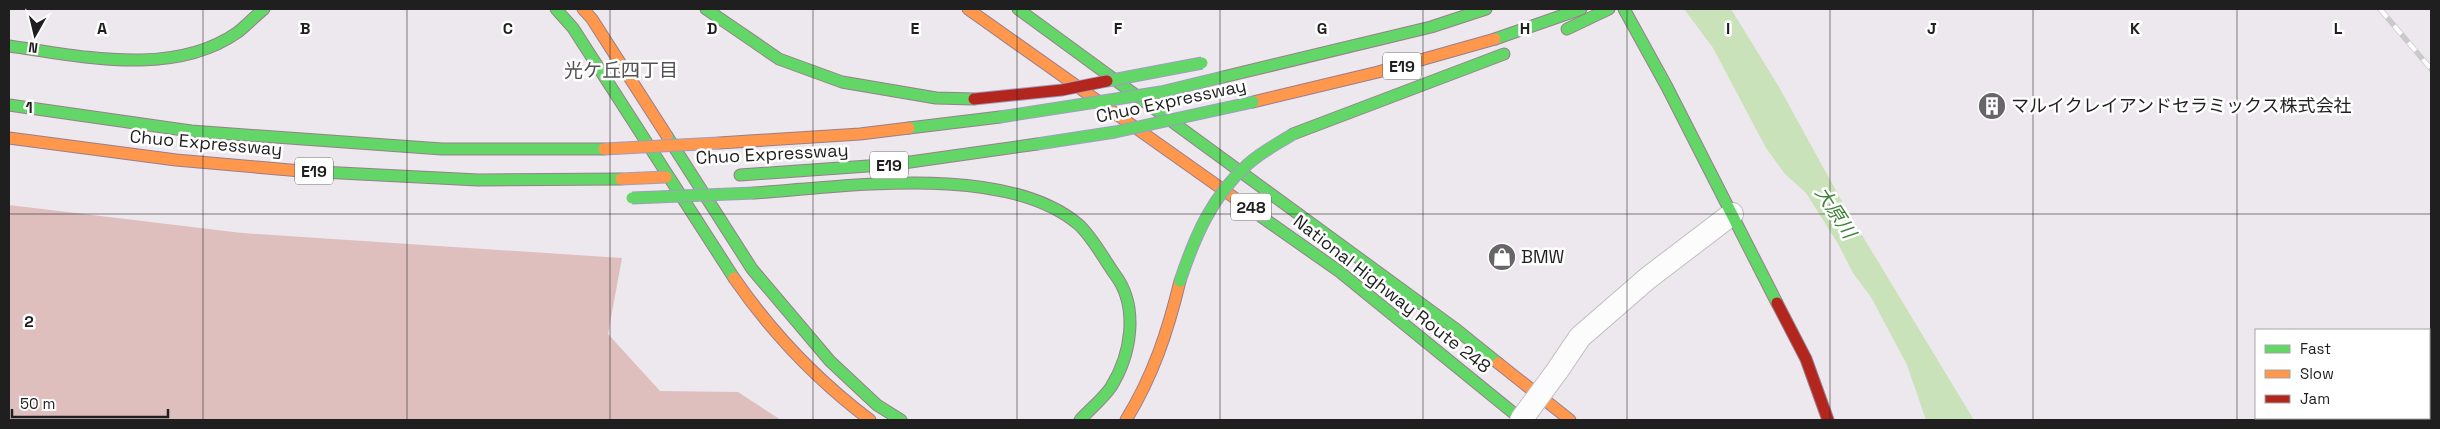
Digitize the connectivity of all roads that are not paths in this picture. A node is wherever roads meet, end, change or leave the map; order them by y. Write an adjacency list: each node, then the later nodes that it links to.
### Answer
1 (264, 9): 14 (main road)
2 (556, 9): 25 (main road)
3 (583, 9): 26 (main road)
4 (706, 9): 16 (main road, bridge)
5 (968, 9): 29 (main road, National Highway Route 248 / 248)
6 (1018, 9): 30 (main road, National Highway Route 248 / 248)
7 (1486, 9): 12 (main road, Chuo Expressway / E19)
8 (1581, 9): 19 (main road, Chuo Expressway / E19, bridge)
9 (1608, 9): 13 (main road)
10 (1624, 9): 24 (main road)
11 (1405, 23): 12 (main road)
12 (1431, 27): 17 (main road, Chuo Expressway / E19, bridge)
13 (1556, 34)
14 (9, 46)
15 (1511, 51): 28 (main road, bridge)
16 (1207, 62)
17 (9, 105)
18 (9, 138): 21 (main road, Chuo Expressway / E19)
19 (735, 175)
20 (711, 176): 21 (main road, Chuo Expressway / E19, bridge)
21 (459, 179): 22 (main road)
22 (484, 193)
23 (628, 198): 27 (main road, bridge)
24 (1732, 214): 29 (street, bridge); 31 (main road)
25 (870, 420)
26 (901, 420)
27 (1080, 420)
28 (1126, 420)
29 (1521, 420)
30 (1570, 420)
31 (1828, 420)

